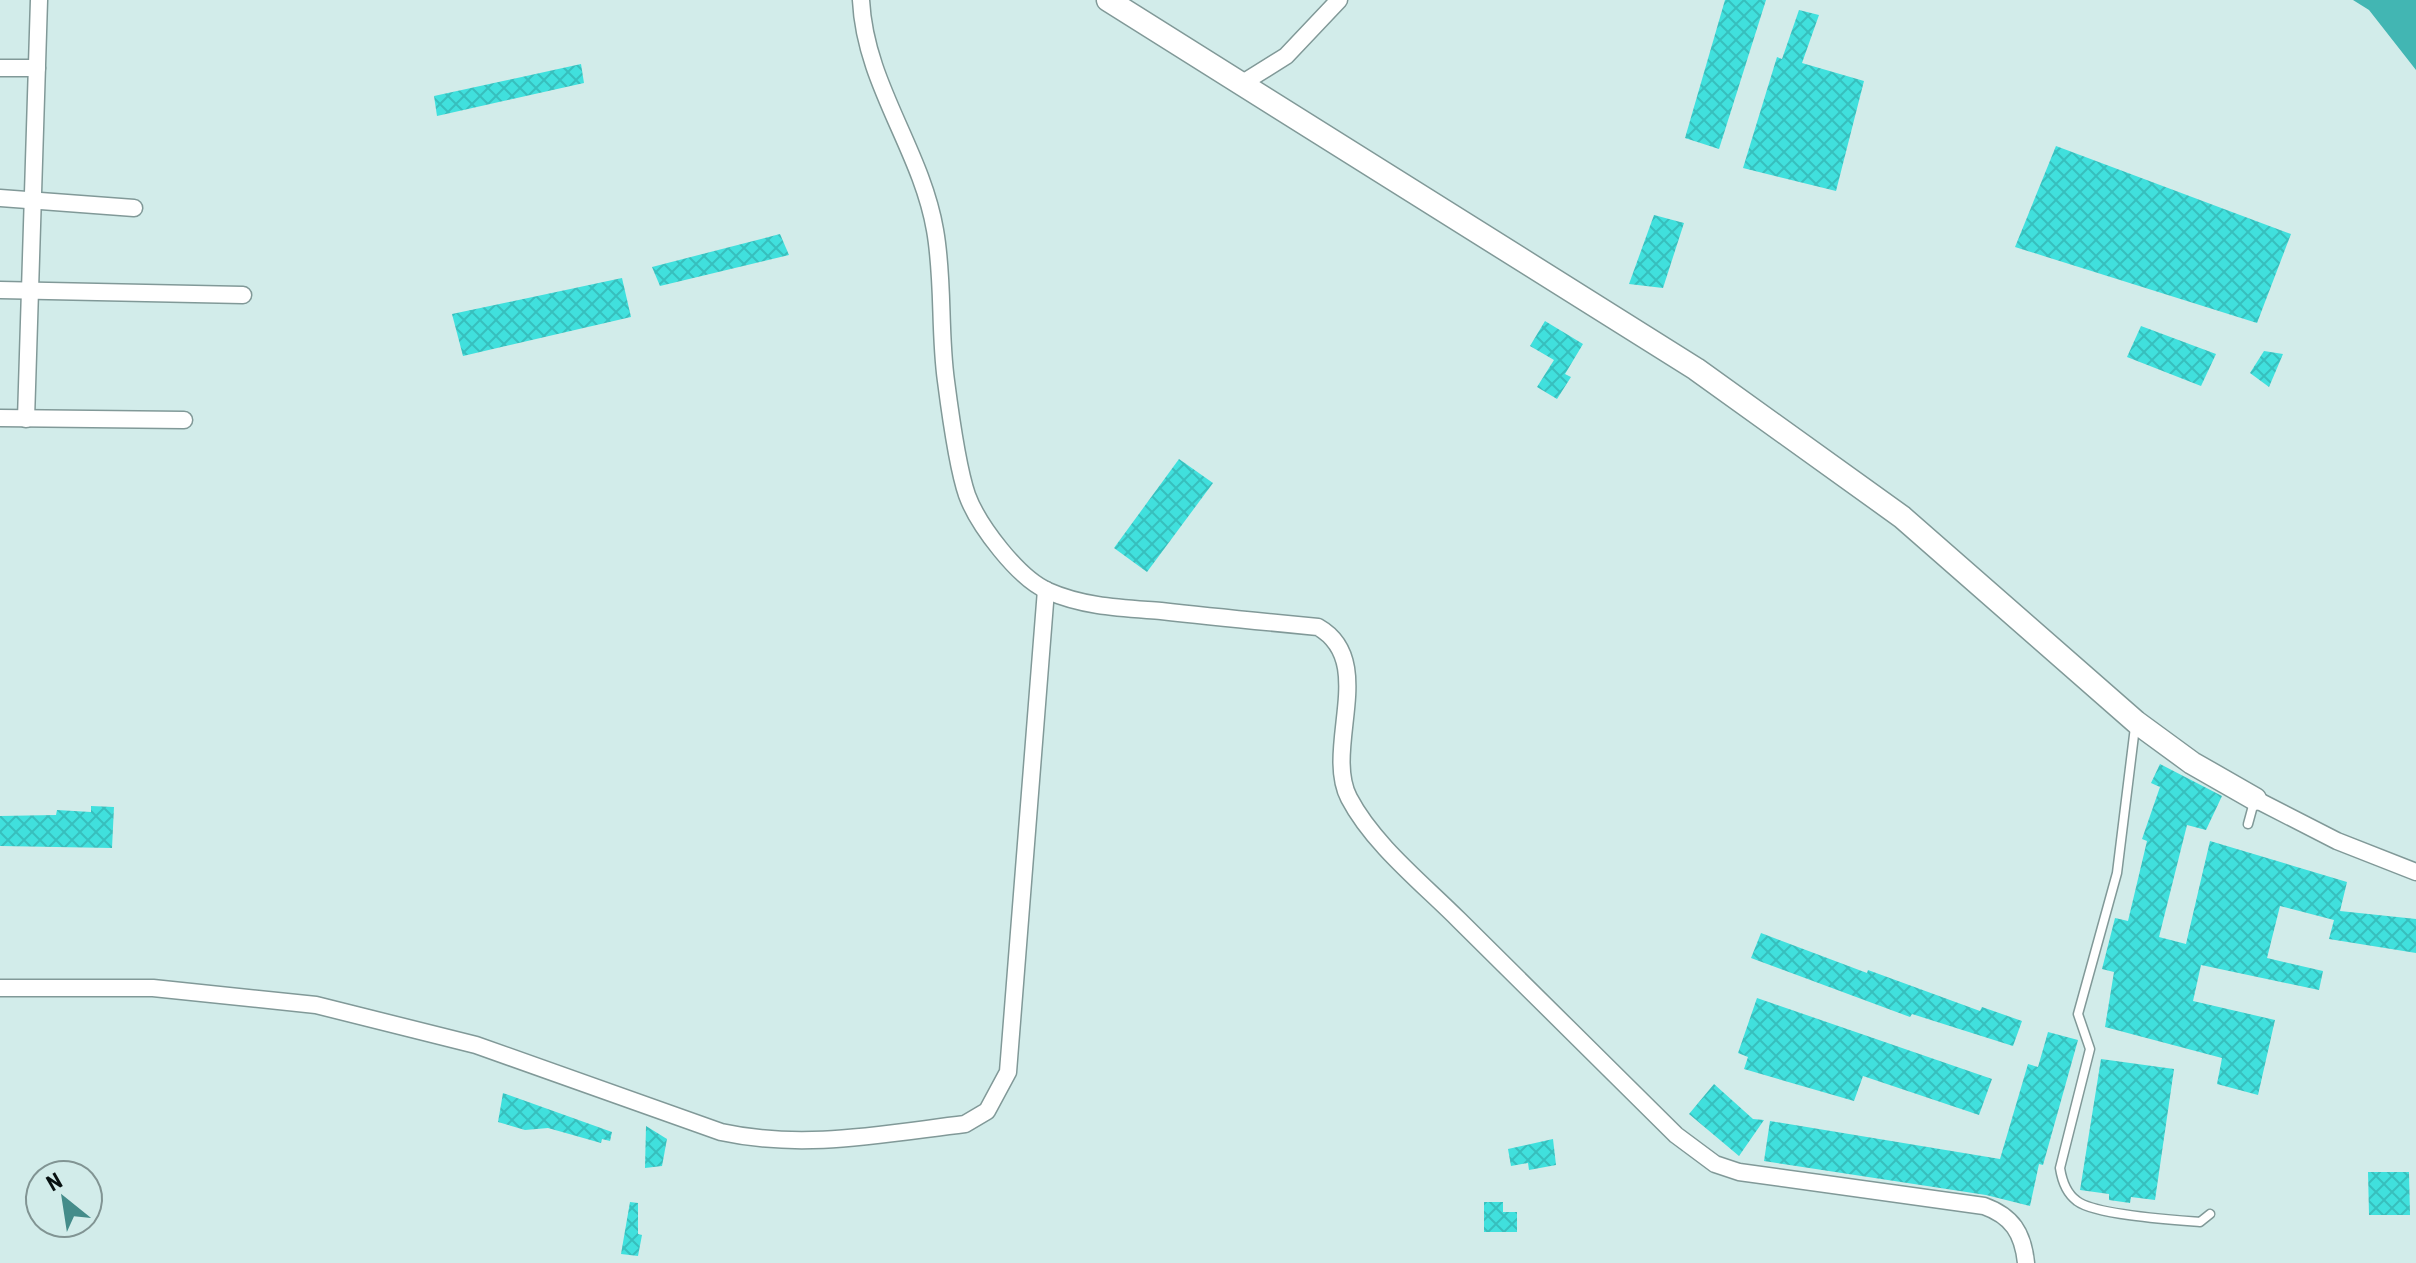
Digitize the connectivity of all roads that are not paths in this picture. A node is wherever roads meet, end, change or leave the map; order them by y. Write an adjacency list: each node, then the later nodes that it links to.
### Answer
1 (39, 0): 6 (street)
2 (861, 0): 17 (street)
3 (1108, 0): 7 (street)
4 (1339, 0): 7 (street)
5 (0, 68): 6 (street)
6 (37, 68): 9 (street)
7 (1241, 84): 18 (street)
8 (0, 198): 9 (street)
9 (32, 200): 10 (street); 12 (street)
10 (134, 208)
11 (0, 290): 12 (street)
12 (30, 291): 13 (street); 15 (street)
13 (243, 295)
14 (0, 418): 15 (street)
15 (26, 419): 16 (street)
16 (184, 420)
17 (1046, 590): 22 (street); 24 (street)
18 (2136, 722): 19 (street); 23 (lane)
19 (2255, 799): 20 (lane); 21 (street)
20 (2248, 824)
21 (2416, 872)
22 (0, 988)
23 (2210, 1214)
24 (2026, 1263)

